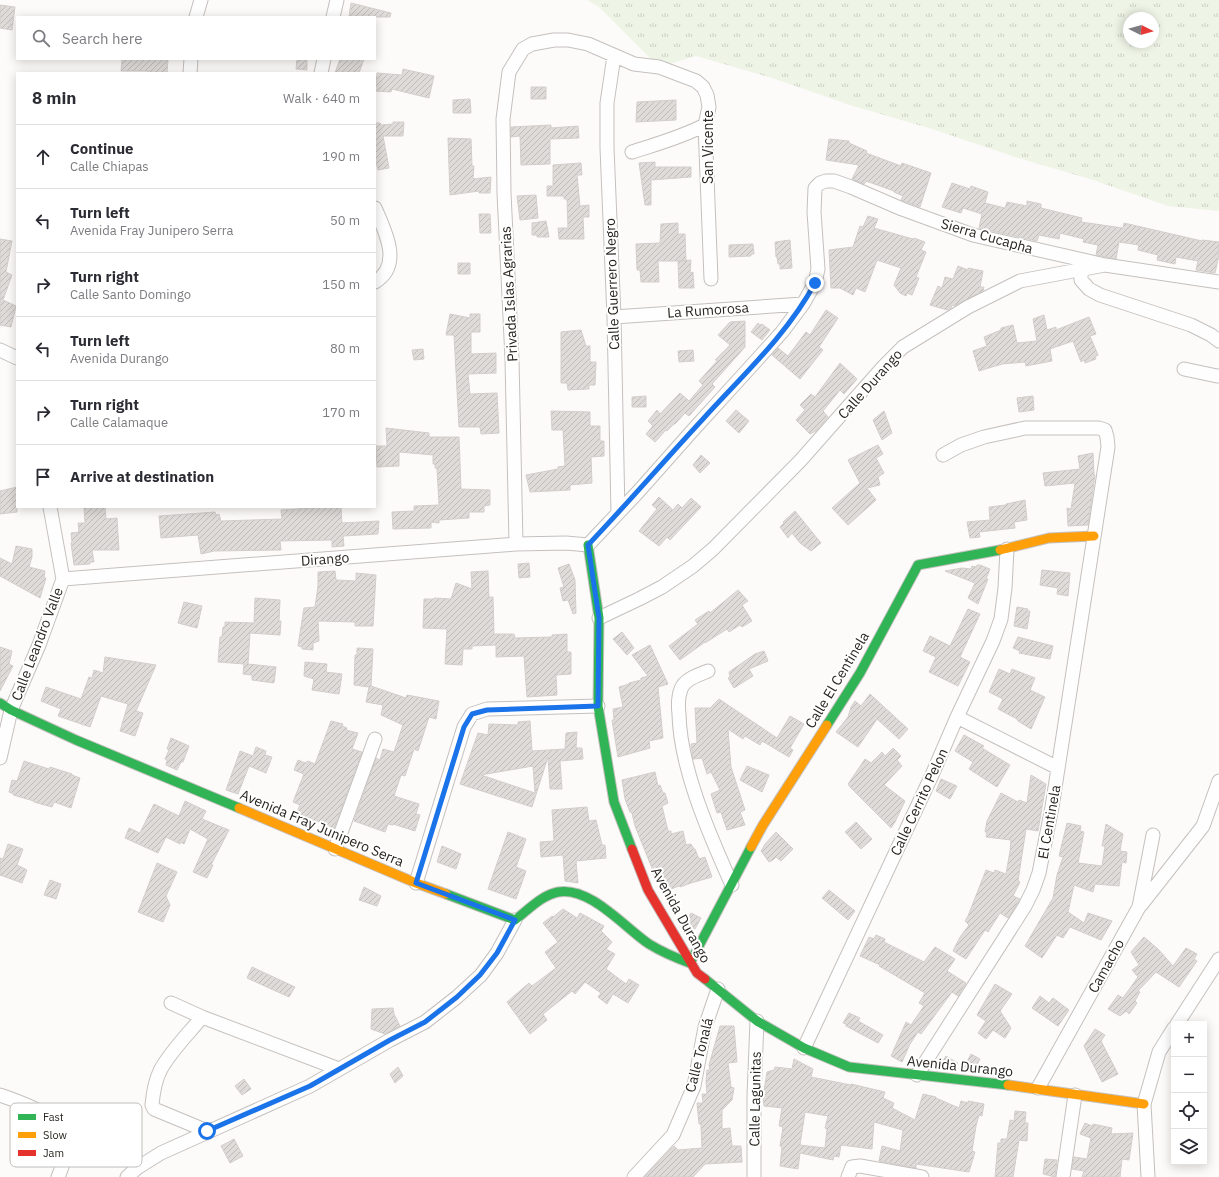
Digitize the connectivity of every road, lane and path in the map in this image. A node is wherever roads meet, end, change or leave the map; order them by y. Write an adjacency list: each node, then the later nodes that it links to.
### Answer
1 (201, 0): 3 (street)
2 (337, 0): 4 (street)
3 (196, 16)
4 (333, 16)
5 (523, 49): 6 (street, San Vicente); 30 (street, Privada Islas Agrarias)
6 (614, 56): 11 (street, San Vicente); 20 (street, Calle Guerrero Negro)
7 (191, 60): 9 (street)
8 (324, 60): 10 (street)
9 (190, 72)
10 (321, 72)
11 (706, 125): 12 (street); 16 (street, San Vicente)
12 (632, 152)
13 (376, 210): 17 (street)
14 (1104, 265): 15 (street, Calle Durango); 18 (street, Calle Durango); 19 (street, Sierra Cucapha)
15 (1085, 268): 21 (street); 34 (street, Calle Durango)
16 (711, 279)
17 (376, 281)
18 (1219, 282)
19 (803, 304): 20 (street, La Rumorosa); 28 (street)
20 (614, 317): 28 (street, Calle Guerrero Negro)
21 (1219, 341)
22 (0, 350): 23 (street)
23 (16, 358)
24 (1184, 369): 25 (street)
25 (1219, 376)
26 (943, 455): 29 (street, El Centinela)
27 (50, 508): 33 (street, Calle Leandro Valle)
28 (618, 513): 31 (street)
29 (1094, 536): 32 (street, Calle El Centinela); 42 (street, El Centinela)
30 (516, 544): 31 (street, Dirango); 33 (street, Dirango)
31 (588, 545): 34 (street, Avenida Durango)
32 (1007, 549): 39 (street, Calle Cerrito Pelon); 47 (street, Calle El Centinela)
33 (63, 579): 38 (street, Calle Leandro Valle)
34 (599, 618): 37 (street, Avenida Durango)
35 (708, 671): 47 (street)
36 (0, 704): 38 (street, Avenida Fray Junipero Serra)
37 (598, 706): 46 (street); 51 (street, Avenida Durango)
38 (12, 710): 41 (street, Calle Leandro Valle); 45 (street, Avenida Fray Junipero Serra)
39 (957, 717): 42 (street); 58 (street, Calle Cerrito Pelon)
40 (375, 739): 45 (street)
41 (0, 758)
42 (1058, 768): 60 (street, El Centinela)
43 (1219, 781): 48 (street)
44 (1153, 835): 48 (street, Camacho)
45 (335, 849): 46 (street, Avenida Fray Junipero Serra)
46 (416, 883): 49 (street, Avenida Fray Junipero Serra)
47 (732, 885): 51 (street, Calle El Centinela)
48 (1139, 908): 61 (street, Camacho)
49 (515, 920): 51 (street); 59 (street)
50 (1219, 958): 56 (street)
51 (690, 963): 52 (street, Avenida Durango)
52 (718, 989): 55 (street, Avenida Durango); 72 (street, Calle Tonalá)
53 (171, 1004): 54 (street)
54 (202, 1017): 59 (street); 66 (street)
55 (757, 1020): 58 (street, Avenida Durango); 73 (street, Calle Lagunitas)
56 (1179, 1021)
57 (1171, 1033): 65 (street)
58 (804, 1048): 60 (street, Avenida Durango)
59 (339, 1069): 66 (street)
60 (917, 1075): 61 (street, Avenida Durango)
61 (1038, 1088): 63 (street, Avenida Durango)
62 (0, 1095): 64 (street)
63 (1075, 1095): 65 (street, Avenida Durango); 76 (street)
64 (20, 1103)
65 (1144, 1104): 77 (street)
66 (207, 1131): 67 (street)
67 (142, 1165)
68 (62, 1167): 70 (street)
69 (139, 1167): 71 (street)
70 (58, 1177)
71 (127, 1177)
72 (634, 1177)
73 (754, 1177)
74 (848, 1177): 75 (street)
75 (922, 1177)
76 (1063, 1177)
77 (1148, 1177)

